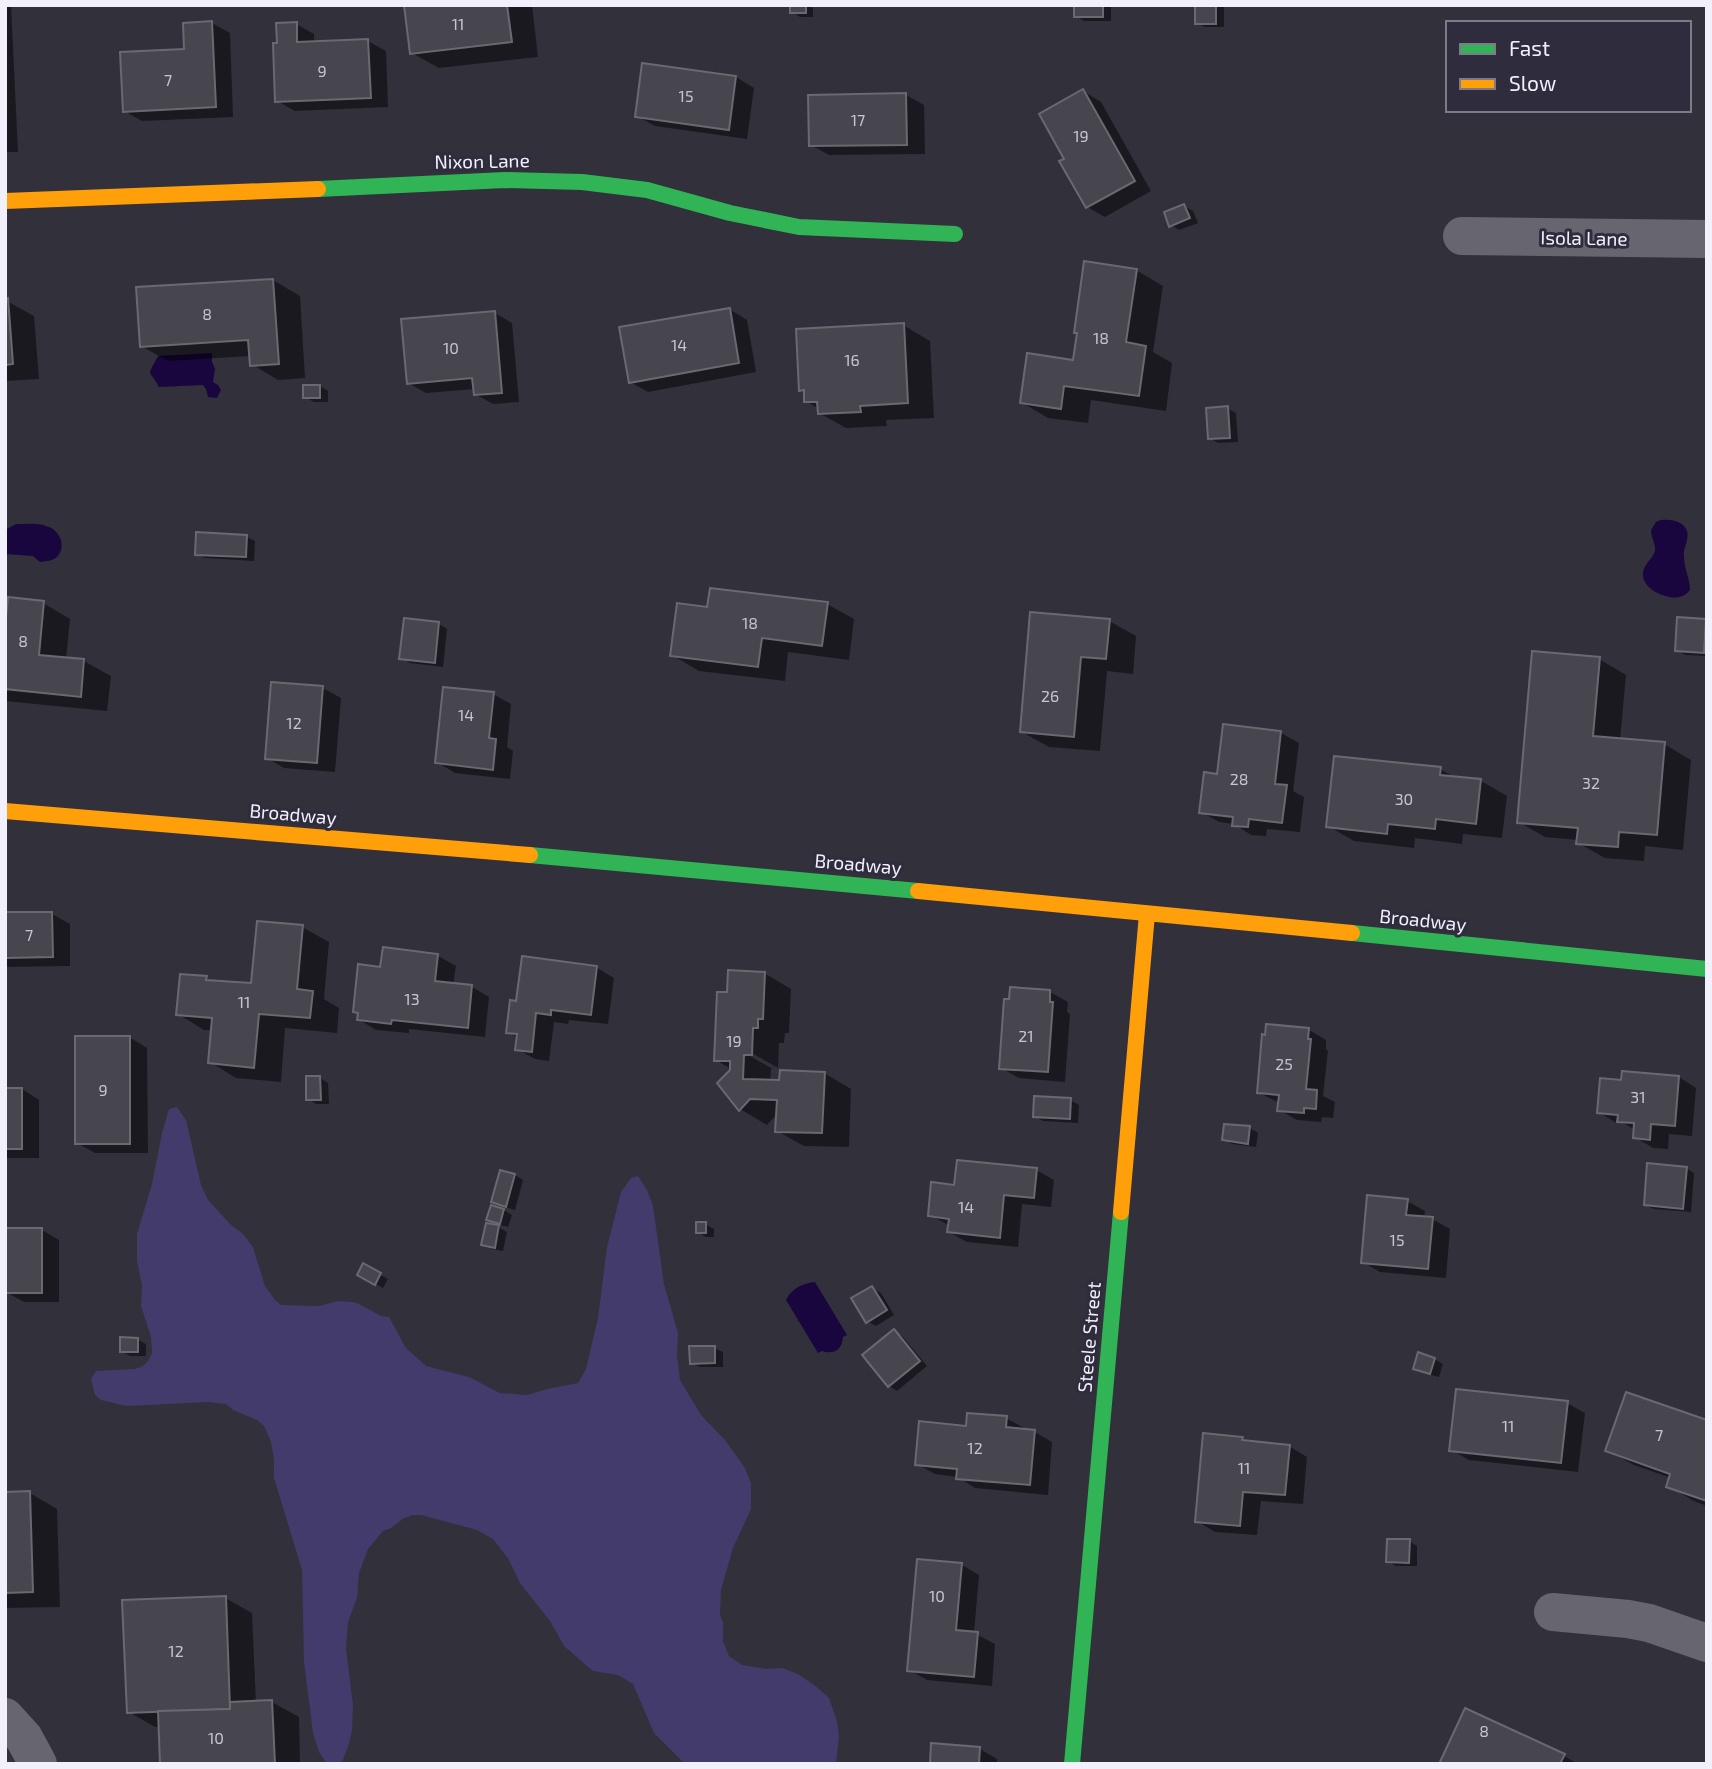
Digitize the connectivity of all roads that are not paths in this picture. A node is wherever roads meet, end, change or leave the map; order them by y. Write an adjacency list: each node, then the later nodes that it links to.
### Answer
1 (5, 201): 2 (street, Nixon Lane)
2 (955, 234)
3 (1462, 236): 4 (street, Isola Lane)
4 (1707, 239)
5 (5, 811): 6 (street, Broadway)
6 (1147, 914): 7 (street, Broadway); 12 (street, Steele Street)
7 (1707, 969)
8 (1553, 1612): 9 (street)
9 (1707, 1643)
10 (5, 1717): 11 (street)
11 (38, 1764)
12 (1072, 1764)

